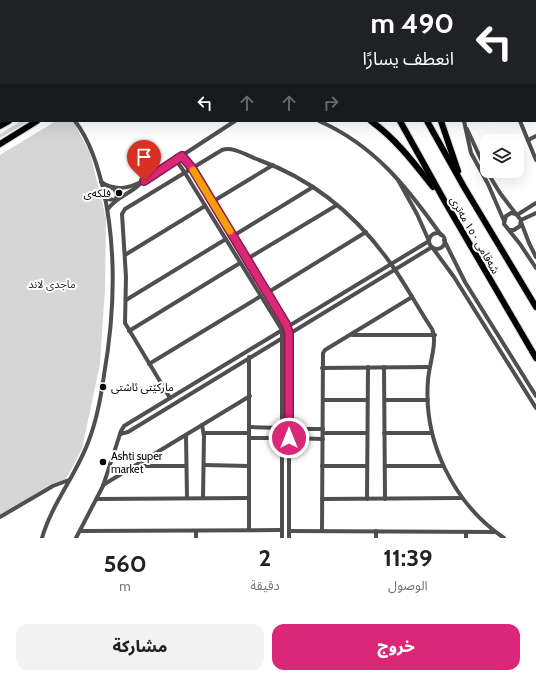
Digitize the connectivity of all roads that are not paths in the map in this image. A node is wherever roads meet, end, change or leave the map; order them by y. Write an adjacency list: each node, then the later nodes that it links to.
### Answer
1 (35, 122): 13 (highway)
2 (77, 122): 22 (street)
3 (233, 122): 14 (street)
4 (321, 122): 20 (street)
5 (372, 122): 29 (highway)
6 (401, 122): 29 (highway, شەقامی ١٥٠ مەتری)
7 (428, 122): 25 (highway, شەقامی ١٥٠ مەتری)
8 (442, 122): 25 (highway)
9 (520, 122): 12 (street)
10 (464, 123): 36 (street); 38 (street)
11 (536, 136): 12 (street)
12 (528, 140): 16 (street)
13 (0, 144)
14 (182, 156): 15 (street); 18 (street)
15 (176, 160): 19 (street); 21 (street)
16 (536, 160)
17 (273, 165): 18 (street); 24 (street); 30 (street)
18 (192, 168): 19 (street); 30 (street)
19 (185, 172): 33 (street); 47 (street)
20 (398, 180): 41 (street); 45 (street)
21 (144, 181): 23 (street); 28 (street)
22 (101, 182): 23 (street); 26 (street)
23 (113, 187): 26 (street); 28 (street)
24 (313, 187): 32 (street); 42 (street)
25 (464, 187): 58 (highway, شەقامی ١٥٠ مەتری)
26 (104, 194): 27 (street)
27 (105, 199): 28 (street); 34 (street)
28 (116, 200): 34 (street)
29 (444, 200): 67 (highway, شەقامی ١٥٠ مەتری)
30 (212, 202): 42 (street)
31 (536, 203): 36 (street)
32 (338, 205): 40 (street); 49 (street)
33 (205, 206): 43 (street); 47 (street)
34 (108, 210): 105 (street)
35 (536, 213): 37 (street)
36 (517, 214): 37 (street); 38 (street)
37 (521, 220): 39 (street); 48 (street)
38 (504, 221): 39 (street)
39 (509, 230): 52 (street)
40 (366, 232): 51 (street); 54 (street)
41 (441, 234): 44 (street); 45 (street)
42 (233, 236): 49 (street)
43 (226, 239): 50 (street); 57 (street)
44 (444, 240): 46 (street); 74 (street)
45 (429, 241): 46 (street); 51 (street)
46 (432, 247): 53 (street); 80 (street)
47 (125, 255): 57 (street)
48 (536, 257)
49 (247, 259): 54 (street)
50 (240, 263): 55 (street); 61 (street)
51 (391, 264): 53 (street); 59 (street)
52 (536, 268)
53 (395, 269): 56 (street); 62 (street)
54 (267, 293): 59 (street)
55 (261, 296): 60 (street); 68 (street)
56 (412, 297): 63 (street); 64 (street)
57 (126, 300): 61 (street)
58 (536, 307)
59 (288, 326): 60 (street); 62 (street)
60 (282, 330): 65 (street); 75 (street)
61 (129, 331): 68 (street)
62 (289, 333): 65 (street); 84 (street)
63 (351, 335): 64 (street); 71 (street)
64 (434, 335): 70 (street)
65 (283, 338): 66 (street); 83 (street)
66 (249, 357): 73 (street); 91 (street)
67 (536, 358)
68 (149, 364): 75 (street)
69 (368, 367): 71 (street); 72 (street); 77 (street)
70 (429, 367): 72 (street); 79 (street)
71 (322, 368): 76 (street)
72 (384, 368): 78 (street)
73 (250, 396): 81 (street); 82 (street)
74 (536, 396)
75 (170, 398): 91 (street)
76 (322, 400): 77 (street); 85 (street)
77 (367, 400): 88 (street)
78 (384, 400): 79 (street); 89 (street)
79 (428, 400): 90 (street)
80 (536, 408)
81 (202, 425): 86 (street); 92 (street)
82 (249, 428): 83 (street); 87 (street)
83 (282, 428): 94 (street)
84 (289, 429): 85 (street); 95 (street)
85 (322, 431): 88 (street); 96 (street)
86 (204, 433): 87 (street); 97 (street)
87 (249, 433): 93 (street)
88 (367, 433): 102 (street)
89 (384, 433): 90 (street); 103 (street)
90 (432, 433): 104 (street)
91 (120, 434): 106 (street)
92 (186, 435): 98 (street); 99 (street)
93 (249, 438): 94 (street); 100 (street)
94 (282, 438): 117 (street)
95 (289, 438): 96 (street); 120 (street)
96 (322, 439): 101 (street)
97 (204, 465): 100 (street); 108 (street)
98 (135, 466): 99 (street); 106 (street)
99 (186, 466): 107 (street)
100 (249, 466): 109 (street)
101 (322, 466): 102 (street); 110 (street)
102 (367, 466): 113 (street)
103 (385, 466): 104 (street); 114 (street)
104 (443, 466): 111 (street)
105 (70, 480): 115 (street); 125 (street)
106 (103, 486): 112 (street)
107 (187, 498): 108 (street); 112 (street)
108 (203, 498): 109 (street)
109 (249, 498): 116 (street)
110 (322, 498): 113 (street); 121 (street)
111 (462, 498): 114 (street); 124 (street)
112 (96, 499): 118 (street)
113 (367, 499): 114 (street)
114 (385, 499)
115 (0, 517)
116 (249, 530): 117 (street); 119 (street)
117 (282, 530): 128 (street)
118 (80, 531): 119 (street); 126 (street)
119 (196, 531): 127 (street)
120 (289, 531): 121 (street); 129 (street)
121 (322, 531): 122 (street)
122 (376, 531): 123 (street); 130 (street)
123 (466, 532): 124 (street); 131 (street)
124 (495, 532): 132 (street)
125 (42, 538)
126 (76, 538)
127 (196, 538)
128 (282, 538)
129 (289, 538)
130 (376, 538)
131 (466, 538)
132 (504, 538)

